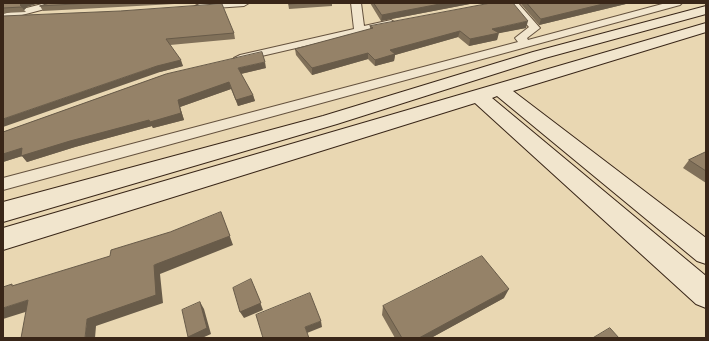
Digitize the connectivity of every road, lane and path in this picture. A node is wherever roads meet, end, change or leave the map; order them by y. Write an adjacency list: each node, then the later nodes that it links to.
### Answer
1 (57, 3): 9 (street)
2 (244, 3): 6 (street)
3 (356, 3): 12 (street)
4 (513, 3): 13 (street)
5 (678, 3): 13 (street)
6 (190, 7)
7 (706, 10): 13 (main road)
8 (43, 16): 9 (street)
9 (3, 18)
10 (406, 20): 12 (street)
11 (706, 26): 15 (main road)
12 (359, 30): 14 (street)
13 (533, 49): 17 (street); 18 (main road)
14 (226, 61)
15 (500, 90): 16 (main road); 20 (main road)
16 (478, 96): 19 (main road); 21 (main road)
17 (3, 184)
18 (3, 212)
19 (3, 239)
20 (706, 253)
21 (706, 294)

